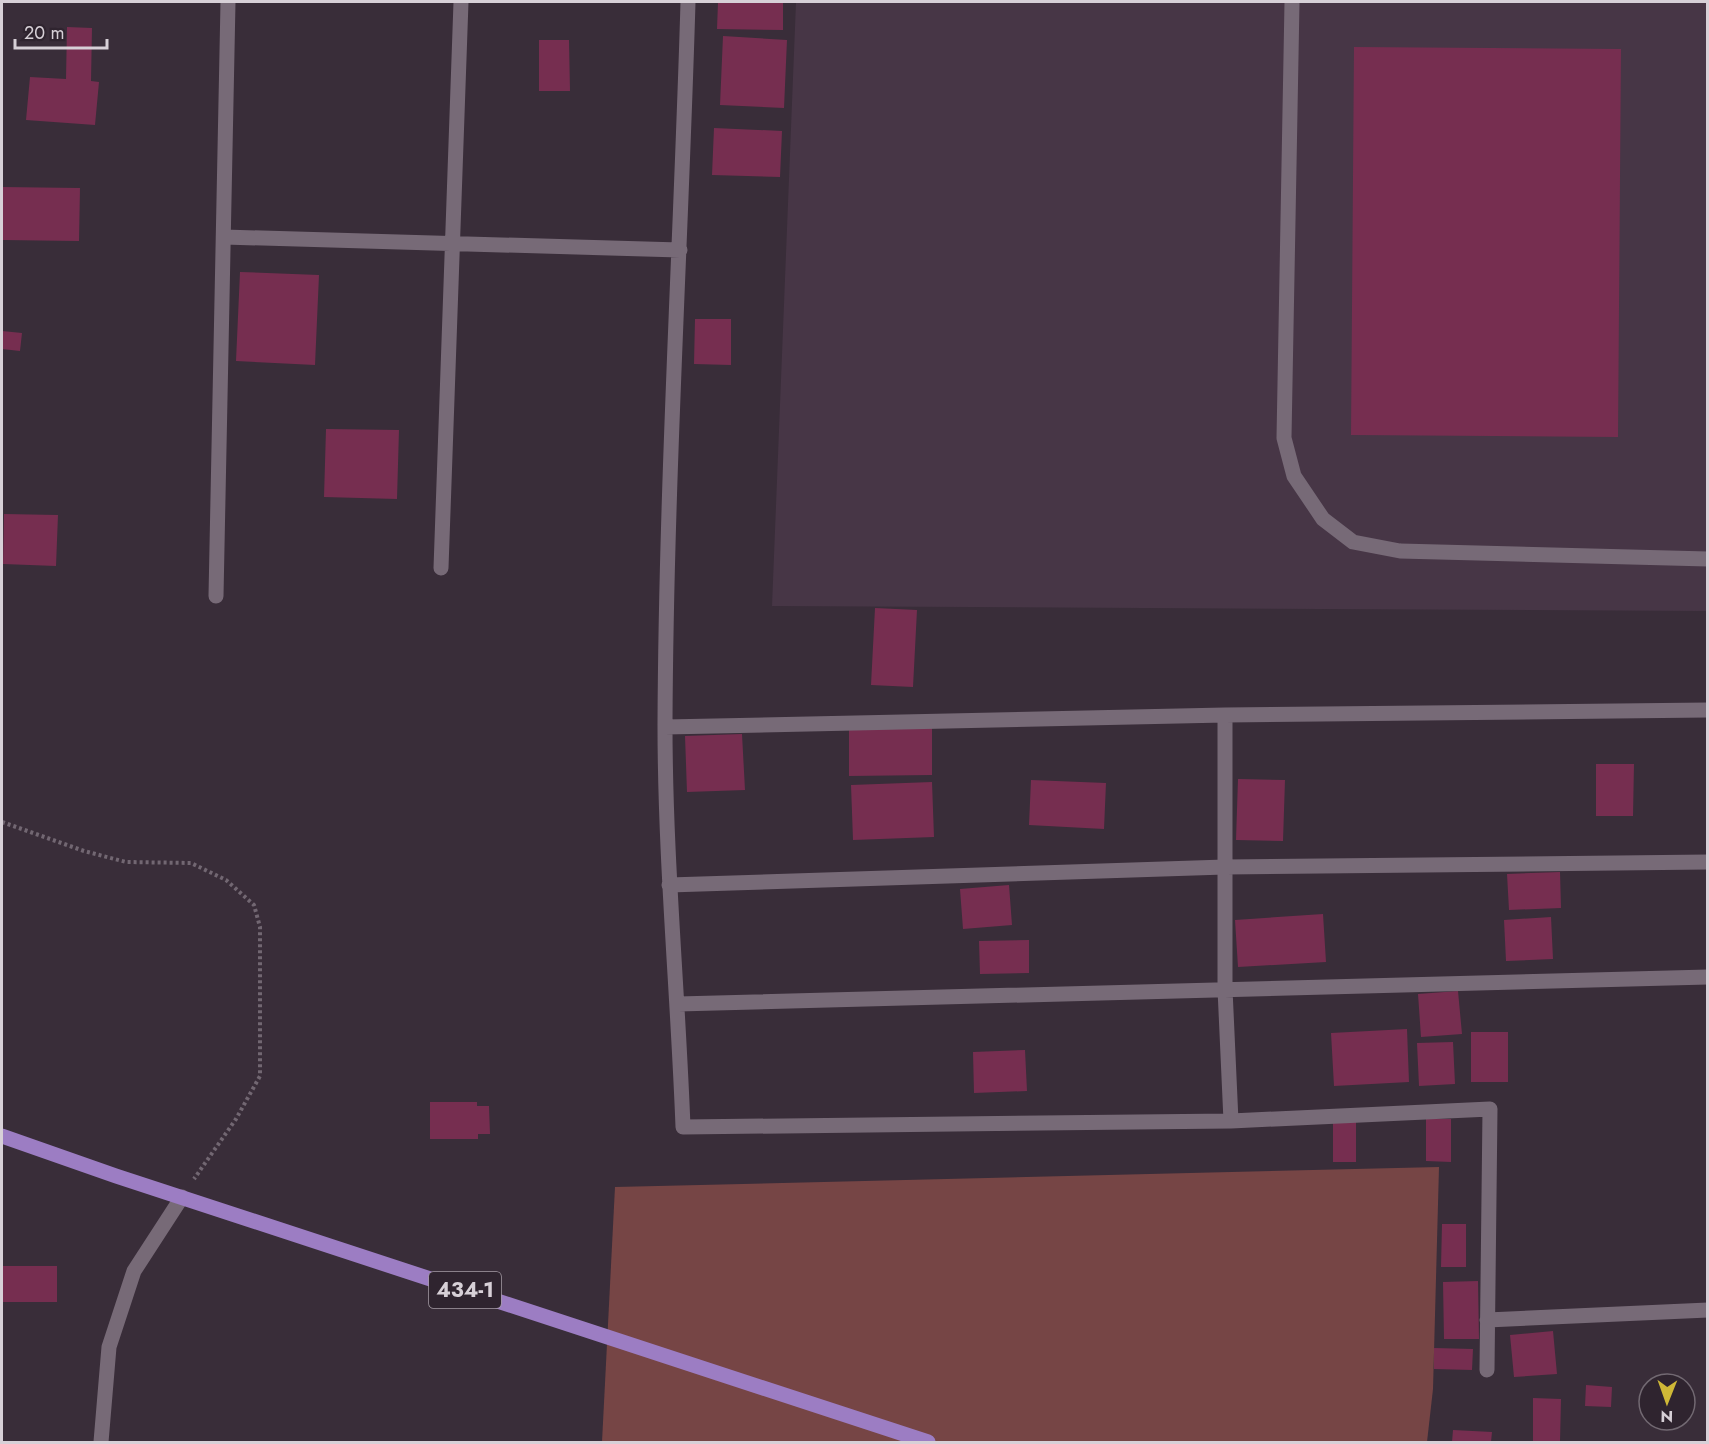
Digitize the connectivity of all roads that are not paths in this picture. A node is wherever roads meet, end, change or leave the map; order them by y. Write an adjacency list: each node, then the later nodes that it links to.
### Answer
1 (228, 2): 5 (street)
2 (461, 2): 6 (street)
3 (688, 2): 7 (street)
4 (1292, 2): 8 (street)
5 (224, 237): 6 (street); 10 (street)
6 (453, 243): 7 (street); 9 (street)
7 (680, 250): 13 (street)
8 (1707, 559)
9 (441, 568)
10 (216, 596)
11 (1707, 710): 12 (street)
12 (1225, 715): 13 (street); 15 (street)
13 (665, 727): 16 (street)
14 (1707, 862): 15 (street)
15 (1225, 867): 16 (street); 18 (street)
16 (669, 885): 19 (street)
17 (1707, 976): 18 (street)
18 (1226, 989): 19 (street); 20 (street)
19 (678, 1004): 20 (street)
20 (1231, 1121): 24 (street)
21 (2, 1136): 22 (main road, 434-1)
22 (182, 1197): 26 (street); 27 (main road, 434-1)
23 (1707, 1310): 24 (street)
24 (1487, 1320): 25 (street)
25 (1487, 1370)
26 (100, 1443)
27 (928, 1443)

